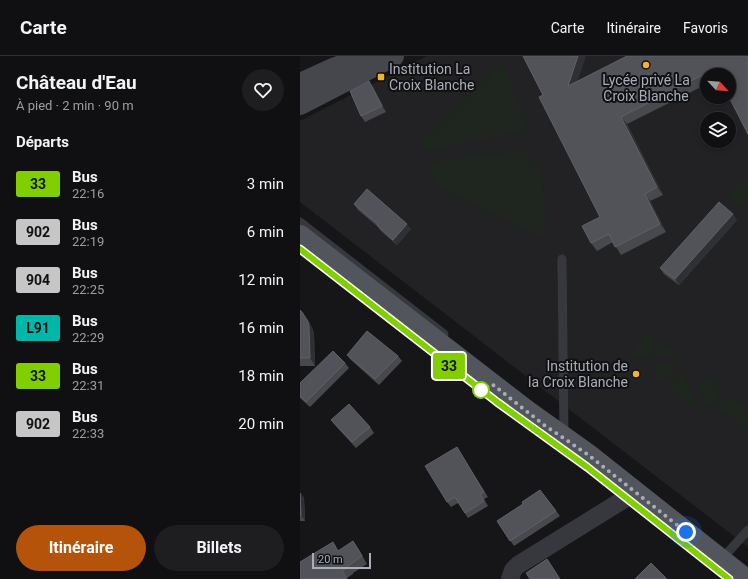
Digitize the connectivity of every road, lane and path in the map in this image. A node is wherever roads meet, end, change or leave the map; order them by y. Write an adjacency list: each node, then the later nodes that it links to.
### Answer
1 (368, 56): 3 (main road)
2 (393, 56): 5 (main road)
3 (330, 62): 4 (main road)
4 (300, 84)
5 (300, 104)
6 (300, 222): 10 (lane)
7 (300, 236): 11 (main road)
8 (300, 249): 12 (main road)
9 (562, 259): 11 (lane)
10 (454, 341)
11 (564, 438): 14 (main road)
12 (626, 498): 14 (main road); 15 (street)
13 (748, 530): 14 (lane)
14 (725, 570): 16 (main road)
15 (510, 579)
16 (745, 579)

